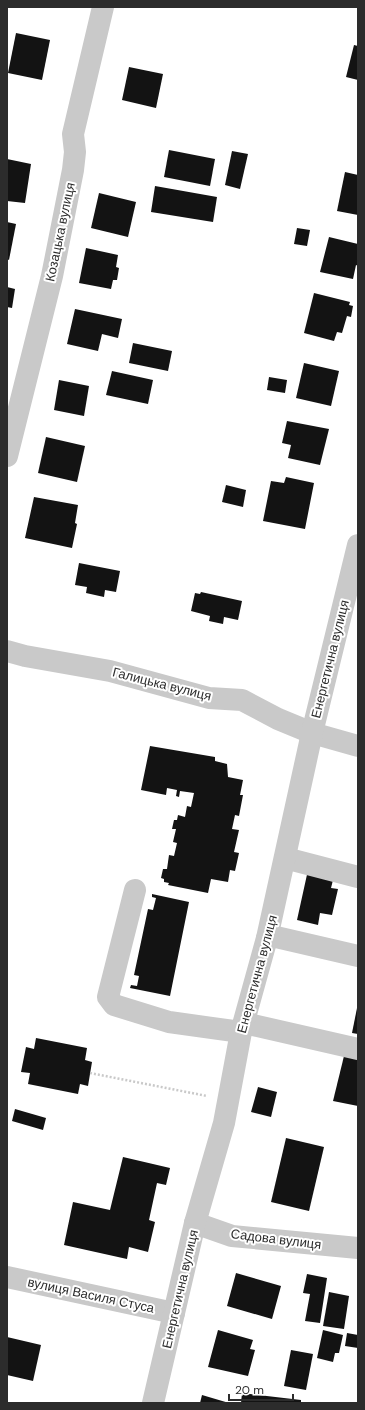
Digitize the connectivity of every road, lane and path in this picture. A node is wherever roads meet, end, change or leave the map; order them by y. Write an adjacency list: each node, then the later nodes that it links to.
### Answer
1 (103, 7): 2 (street, Козацька вулиця)
2 (7, 456)
3 (358, 545): 5 (street, Енергетична вулиця)
4 (7, 651): 5 (street, Галицька вулиця)
5 (312, 733): 6 (street, Галицька вулиця); 7 (street, Енергетична вулиця)
6 (358, 746)
7 (285, 858): 8 (street); 10 (street, Енергетична вулиця)
8 (358, 877)
9 (135, 890): 12 (street)
10 (267, 938): 11 (street); 12 (street, Енергетична вулиця)
11 (358, 956)
12 (242, 1027): 13 (street); 15 (street, Енергетична вулиця)
13 (358, 1049)
14 (90, 1072): 15 (path)
15 (228, 1100): 16 (street, Енергетична вулиця)
16 (195, 1223): 17 (street, Садова вулиця); 19 (street, Енергетична вулиця)
17 (358, 1248)
18 (7, 1277): 19 (street, вулиця Василя Стуса)
19 (174, 1313): 20 (street, Енергетична вулиця)
20 (153, 1403)

